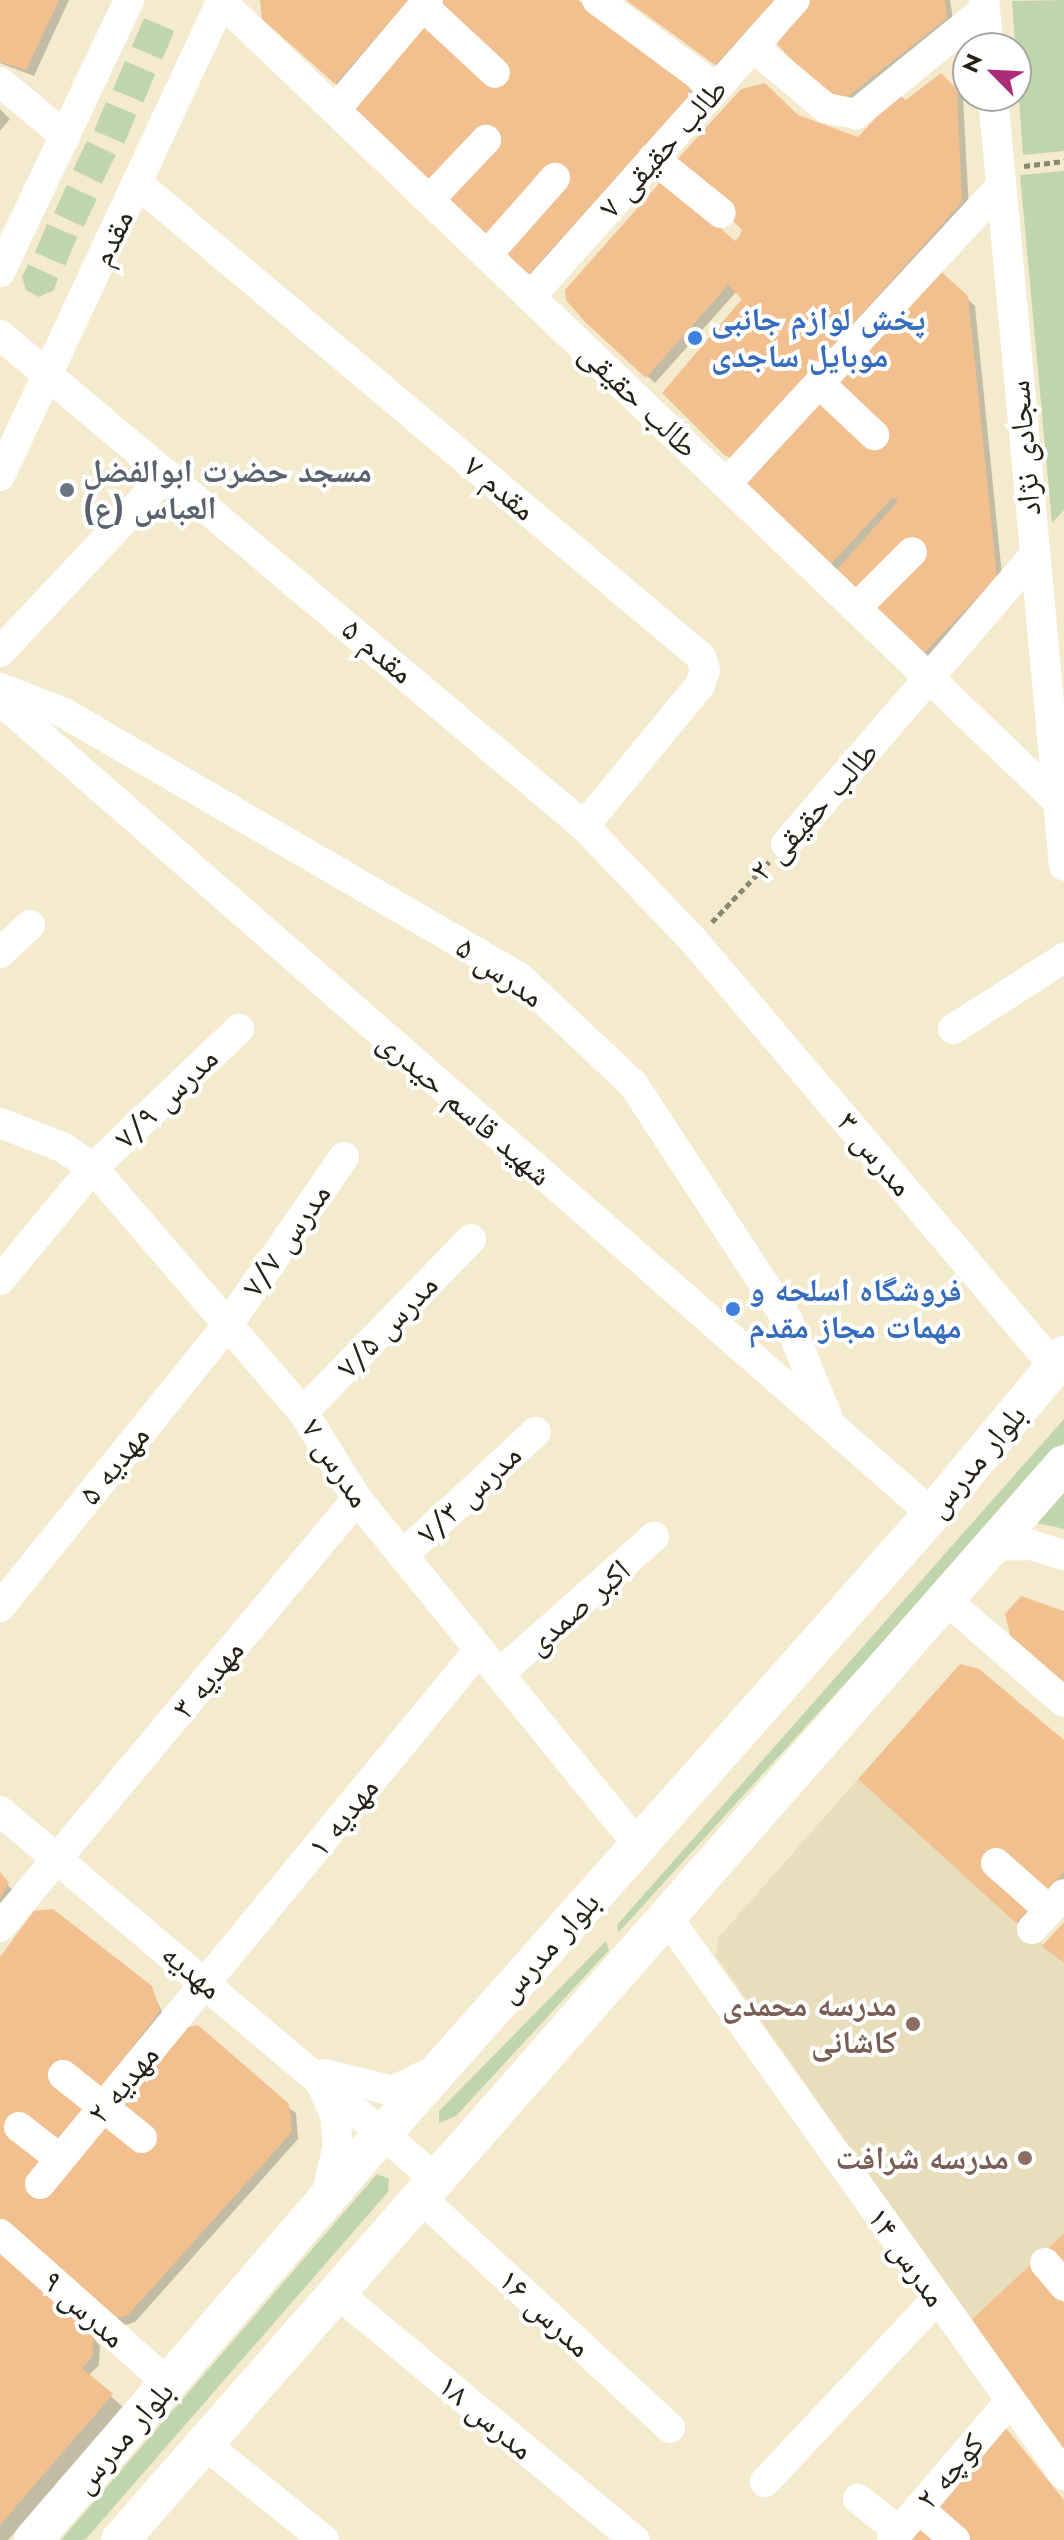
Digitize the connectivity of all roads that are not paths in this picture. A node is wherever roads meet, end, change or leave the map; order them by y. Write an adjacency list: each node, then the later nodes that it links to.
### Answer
1 (129, 0): 14 (street)
2 (221, 0): 12 (street, طالب حقیقی); 19 (street, مقدم)
3 (597, 0): 11 (street)
4 (795, 0): 8 (street, طالب حقیقی ۷)
5 (425, 3): 9 (street); 12 (street)
6 (985, 4): 7 (street); 8 (street)
7 (988, 32)
8 (753, 47): 11 (street, طالب حقیقی ۷)
9 (495, 73)
10 (0, 82): 14 (street)
11 (716, 88): 16 (street, طالب حقیقی ۷)
12 (335, 110): 20 (street, طالب حقیقی)
13 (994, 112): 17 (street, سجادی نژاد)
14 (65, 136): 23 (street)
15 (486, 140): 20 (street)
16 (653, 158): 21 (street); 24 (street, طالب حقیقی ۷)
17 (1000, 177): 27 (street); 33 (street, سجادی نژاد)
18 (555, 178): 22 (street)
19 (137, 183): 26 (street, مقدم); 40 (street, مقدم ۷)
20 (429, 200): 22 (street, طالب حقیقی)
21 (721, 213)
22 (487, 255): 24 (street, طالب حقیقی)
23 (0, 272)
24 (530, 297): 31 (street, طالب حقیقی)
25 (0, 335): 26 (street, مقدم ۵)
26 (49, 375): 29 (street, مقدم ۵); 30 (street, مقدم)
27 (819, 383): 28 (street); 31 (street)
28 (874, 435)
29 (167, 474): 35 (street); 40 (street, مقدم ۵)
30 (0, 476)
31 (726, 484): 34 (street, طالب حقیقی)
32 (912, 552): 34 (street)
33 (1034, 556): 36 (street, طالب حقیقی ۲); 39 (street, سجادی نژاد)
34 (856, 608): 36 (street, طالب حقیقی)
35 (0, 652)
36 (931, 679): 39 (street, طالب حقیقی); 41 (street, طالب حقیقی ۲)
37 (0, 688): 58 (street, مدرس ۵)
38 (0, 700): 58 (street, شهید قاسم حیدری)
39 (1060, 803): 42 (street)
40 (584, 826): 44 (street, مقدم ۵)
41 (786, 844)
42 (1064, 866)
43 (30, 925): 45 (street)
44 (694, 941): 55 (street, مدرس ۳)
45 (0, 953)
46 (1064, 958): 48 (street)
47 (239, 1029): 51 (street, مدرس ۷/۹)
48 (953, 1029)
49 (0, 1123): 51 (street, مدرس ۷)
50 (344, 1157): 54 (street, مدرس ۷/۷)
51 (93, 1168): 53 (street, مدرس ۷/۹); 54 (street, مدرس ۷)
52 (471, 1239): 56 (street, مدرس ۷/۵)
53 (0, 1280)
54 (229, 1323): 56 (street, مدرس ۷); 67 (street, مهدیه ۵)
55 (1060, 1361): 61 (main road, بلوار مدرس)
56 (303, 1412): 60 (street, مدرس ۷)
57 (536, 1432): 64 (street, مدرس ۷/۳)
58 (833, 1432): 61 (street, شهید قاسم حیدری)
59 (1064, 1464): 63 (main road, بلوار مدرس)
60 (357, 1499): 64 (street, مدرس ۷); 73 (street, مهدیه ۳)
61 (932, 1514): 72 (main road, بلوار مدرس)
62 (654, 1537): 69 (street, اکبر صمدی)
63 (991, 1546): 65 (street); 66 (main road, بلوار مدرس)
64 (403, 1555): 68 (street, مدرس ۷)
65 (1064, 1555)
66 (945, 1599): 70 (street); 76 (main road, بلوار مدرس)
67 (0, 1607)
68 (479, 1650): 69 (street, مدرس ۷); 78 (street, مهدیه ۱)
69 (499, 1674): 72 (street, مدرس ۷)
70 (1057, 1696)
71 (0, 1811): 73 (street, مهدیه)
72 (638, 1845): 80 (main road, بلوار مدرس)
73 (58, 1858): 77 (street, مهدیه ۳); 78 (street, مهدیه)
74 (996, 1863): 75 (street)
75 (1048, 1911)
76 (667, 1917): 88 (main road, بلوار مدرس); 94 (street, مدرس ۱۴)
77 (0, 1927)
78 (207, 1983): 79 (street, مهدیه); 82 (street, مهدیه ۲)
79 (304, 2065): 80 (street); 84 (street, مهدیه); 89 (street)
80 (442, 2067): 84 (main road, بلوار مدرس)
81 (63, 2075): 82 (street)
82 (103, 2108): 85 (street); 86 (street, مهدیه ۲)
83 (19, 2127): 86 (street)
84 (383, 2133): 88 (street, مدرس ۱۶); 89 (main road, بلوار مدرس)
85 (142, 2138)
86 (60, 2159): 87 (street, مهدیه ۲)
87 (40, 2184)
88 (429, 2189): 93 (main road, بلوار مدرس); 97 (street, مدرس ۱۶)
89 (321, 2209): 95 (main road, بلوار مدرس)
90 (0, 2234): 95 (street, مدرس ۹)
91 (1045, 2263): 92 (street)
92 (1064, 2286)
93 (337, 2293): 98 (main road, بلوار مدرس); 107 (street, مدرس ۱۸)
94 (937, 2299): 96 (street, مدرس ۱۴); 100 (street)
95 (169, 2384): 104 (main road, بلوار مدرس)
96 (1009, 2402): 99 (street, مدرس ۱۴); 102 (street, کوچه ۲)
97 (670, 2428)
98 (206, 2445): 105 (main road, بلوار مدرس); 106 (street)
99 (1064, 2475)
100 (765, 2482)
101 (858, 2499): 103 (street)
102 (918, 2508): 103 (street, کوچه ۲); 108 (street)
103 (897, 2536)
104 (33, 2540)
105 (120, 2540)
106 (324, 2540)
107 (635, 2540)
108 (955, 2540)

